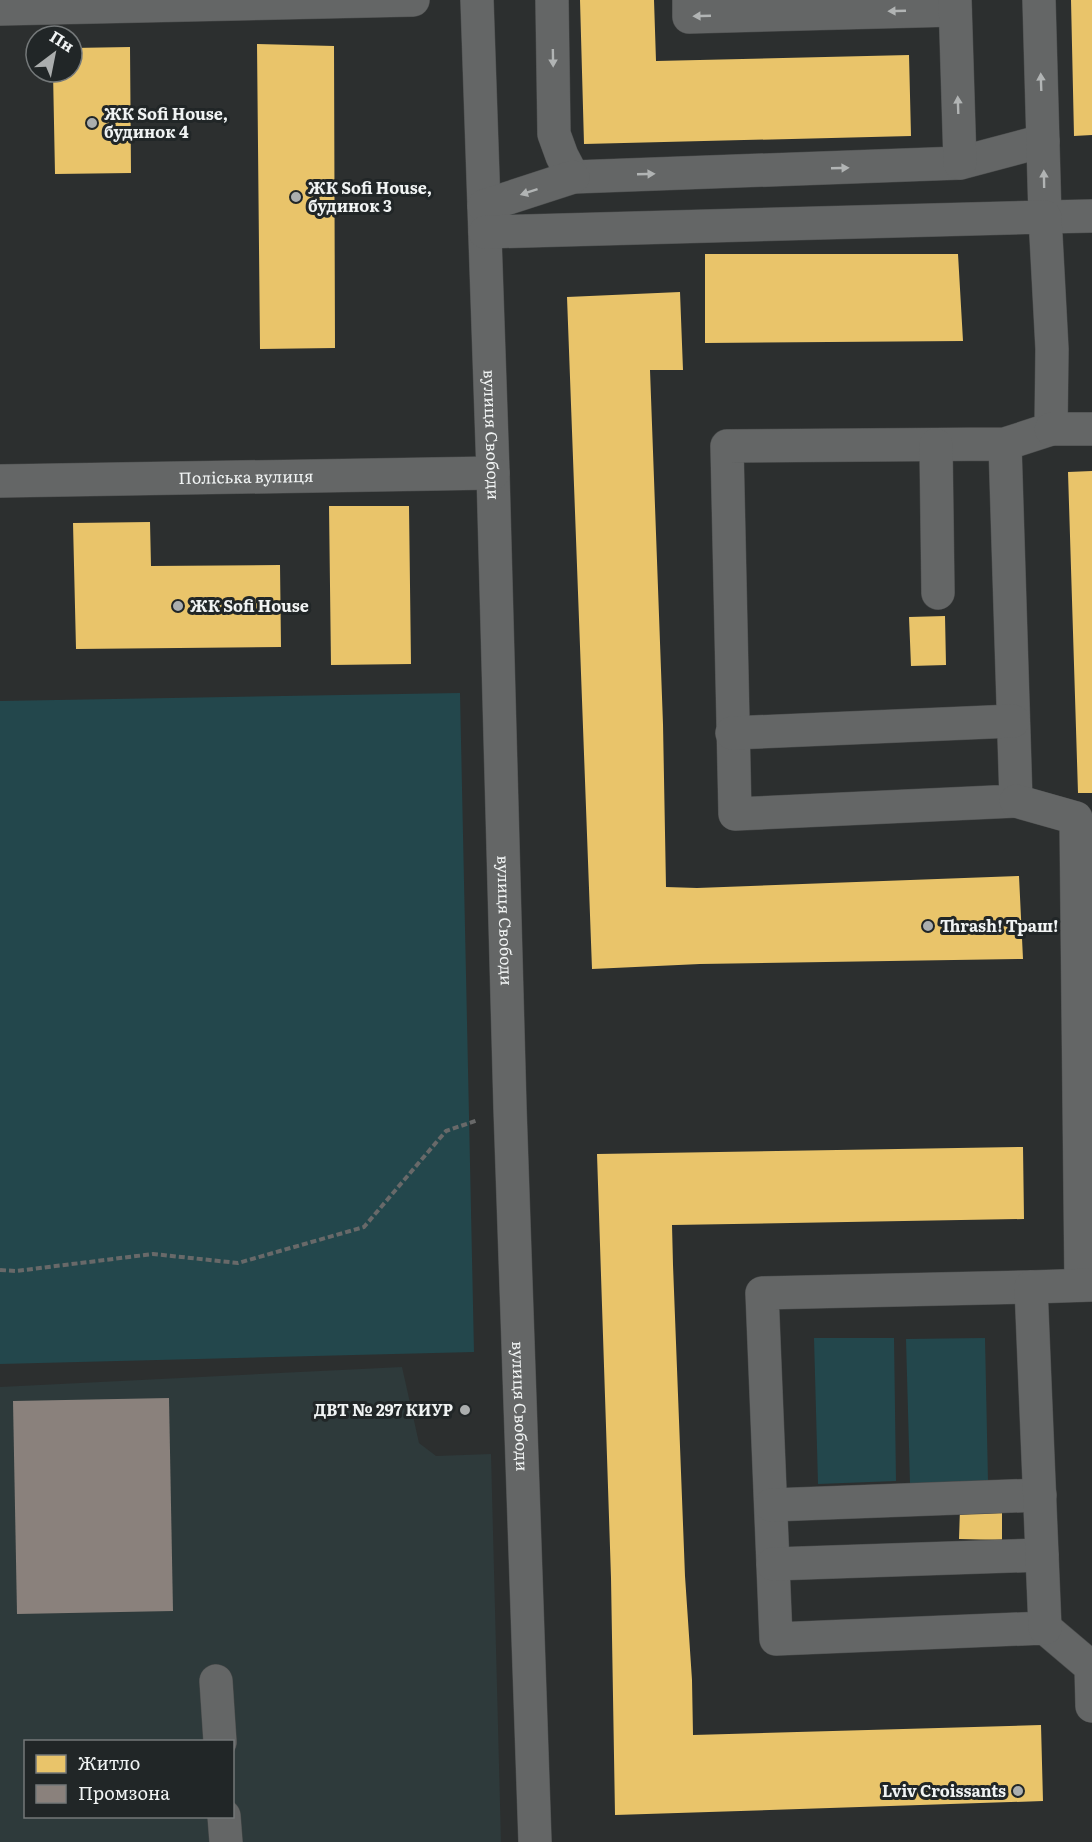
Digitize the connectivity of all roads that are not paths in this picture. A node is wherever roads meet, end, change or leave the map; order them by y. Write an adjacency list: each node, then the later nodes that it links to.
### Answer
1 (413, 0): 7 (street)
2 (477, 0): 13 (street, вулиця Свободи)
3 (552, 0): 10 (street, one-way to 10)
4 (689, 0): 6 (street, one-way to 4)
5 (1039, 0): 8 (street, one-way to 5)
6 (955, 5): 9 (street, one-way to 6)
7 (0, 9)
8 (1043, 141): 9 (street); 12 (street, one-way to 8)
9 (960, 163): 10 (street, one-way to 9)
10 (573, 177): 13 (street, one-way to 13)
11 (1092, 216): 12 (street)
12 (1045, 217): 13 (street); 14 (street)
13 (484, 219): 18 (street, вулиця Свободи)
14 (1051, 429): 15 (street); 16 (street)
15 (1092, 429)
16 (1005, 444): 17 (street); 21 (street)
17 (936, 445): 20 (street); 22 (street)
18 (493, 473): 19 (street, Поліська вулиця); 38 (street, вулиця Свободи)
19 (0, 481)
20 (938, 593)
21 (1013, 722): 22 (street); 23 (street)
22 (732, 734): 23 (street)
23 (1017, 801): 24 (street)
24 (1084, 818): 25 (street)
25 (1086, 1285): 26 (street)
26 (1031, 1287): 27 (street); 28 (street)
27 (1040, 1495): 28 (street); 29 (street)
28 (771, 1505): 30 (street)
29 (1042, 1556): 30 (street); 31 (street)
30 (773, 1564): 31 (street)
31 (1045, 1628): 32 (street)
32 (1092, 1667): 34 (street)
33 (216, 1681): 35 (street)
34 (1092, 1706)
35 (220, 1740)
36 (225, 1818): 37 (street)
37 (226, 1842)
38 (536, 1842)

